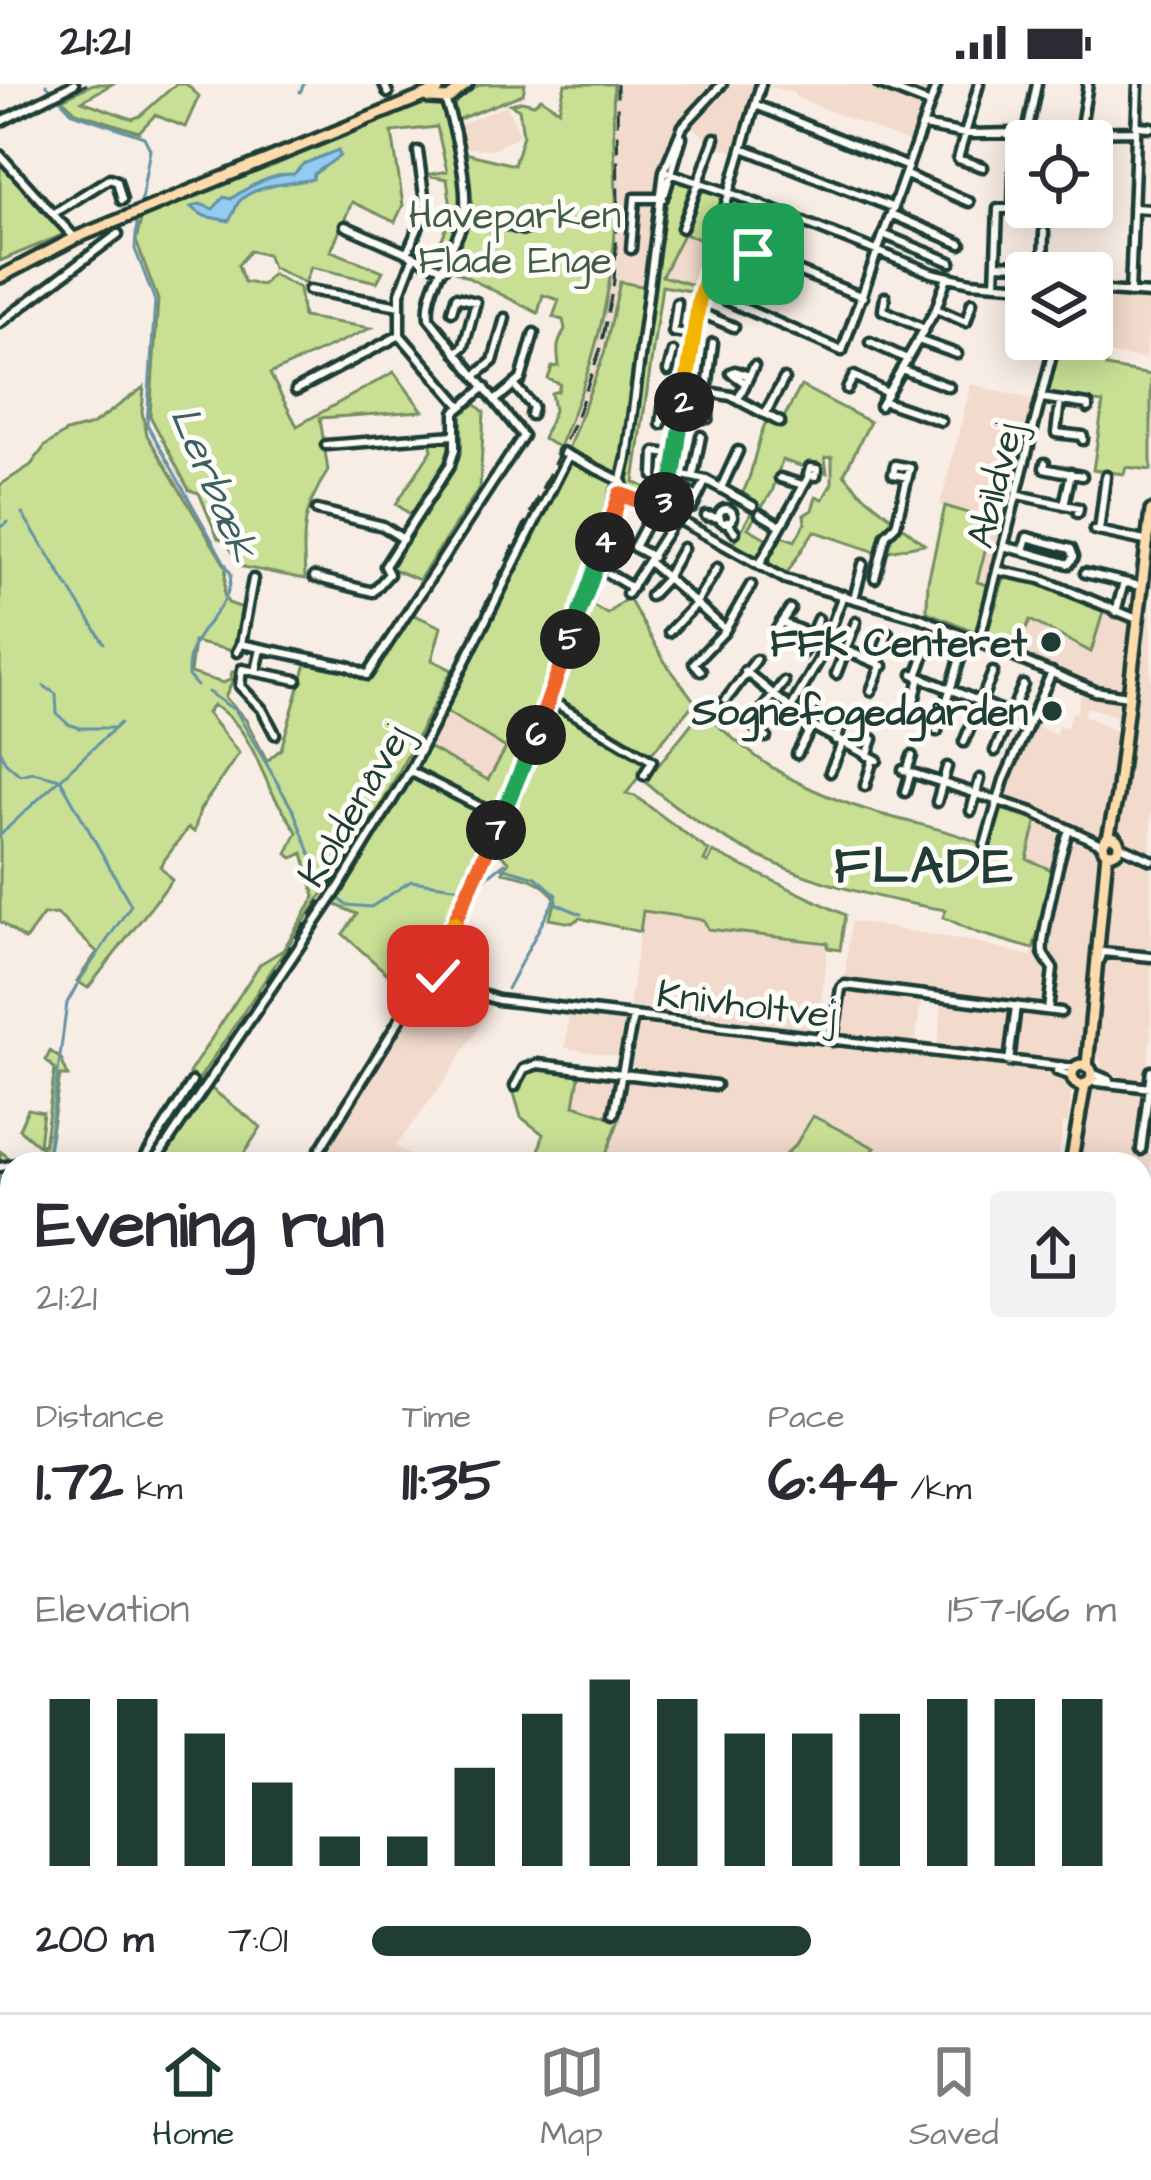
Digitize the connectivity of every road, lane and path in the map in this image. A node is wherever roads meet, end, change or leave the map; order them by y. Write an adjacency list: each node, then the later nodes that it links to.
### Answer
1 (74, 84): 11 (street)
2 (722, 84): 32 (street)
3 (760, 84): 14 (street)
4 (879, 84): 13 (street)
5 (937, 84): 13 (street)
6 (979, 84): 23 (street)
7 (1037, 84): 15 (street)
8 (1088, 84): 16 (street)
9 (1137, 85): 10 (street); 20 (street)
10 (1151, 86)
11 (59, 90): 17 (street)
12 (450, 90): 43 (street); 52 (main road)
13 (930, 104): 18 (street)
14 (754, 105): 27 (street); 31 (street)
15 (1030, 120)
16 (1082, 120)
17 (0, 122)
18 (923, 125): 23 (street); 31 (street)
19 (1151, 127): 20 (street)
20 (1136, 128): 21 (street); 25 (street)
21 (1113, 130)
22 (1005, 133): 23 (street)
23 (965, 134): 30 (street)
24 (715, 138): 35 (street)
25 (1135, 142): 26 (street); 33 (street)
26 (1151, 144)
27 (743, 148): 36 (street); 44 (street)
28 (418, 151): 59 (street)
29 (0, 155): 45 (street)
30 (983, 167)
31 (907, 171): 39 (street); 44 (street)
32 (667, 172): 35 (street); 37 (street)
33 (1134, 174): 34 (street); 40 (street)
34 (1147, 174)
35 (698, 182): 36 (street); 47 (street)
36 (730, 193): 53 (street); 58 (street)
37 (662, 198): 57 (street); 140 (street)
38 (122, 200): 45 (street)
39 (969, 202)
40 (1133, 208): 41 (street); 54 (street)
41 (1150, 208)
42 (1005, 209): 61 (street)
43 (464, 212): 48 (street); 62 (street)
44 (893, 212): 51 (street); 56 (street)
45 (54, 213): 52 (street)
46 (345, 226): 59 (street)
47 (682, 228)
48 (524, 230)
49 (1045, 232): 61 (street)
50 (118, 234): 83 (street)
51 (885, 235): 58 (street); 60 (street)
52 (75, 238): 63 (main road)
53 (717, 239): 72 (street); 88 (street)
54 (1132, 241): 55 (street); 70 (street)
55 (1148, 242)
56 (962, 244)
57 (631, 249)
58 (878, 252): 64 (street); 72 (street)
59 (411, 255): 62 (street); 77 (street)
60 (951, 262)
61 (996, 264): 65 (street)
62 (443, 268): 93 (street)
63 (0, 277)
64 (947, 277): 65 (street); 78 (street)
65 (995, 284): 66 (street)
66 (1005, 285)
67 (309, 290): 77 (street)
68 (705, 291): 74 (street)
69 (1113, 291): 70 (street)
70 (1130, 292): 71 (street)
71 (1151, 294)
72 (862, 297): 74 (street)
73 (885, 297): 85 (street)
74 (729, 302): 82 (street)
75 (972, 302): 78 (street)
76 (677, 303): 88 (street)
77 (400, 305): 87 (street)
78 (936, 309): 85 (street)
79 (452, 310): 93 (street)
80 (709, 316): 82 (street)
81 (505, 318): 100 (street)
82 (721, 321): 84 (street)
83 (0, 322)
84 (734, 327)
85 (924, 329): 89 (street)
86 (534, 333): 102 (street)
87 (400, 335): 107 (street); 116 (street)
88 (693, 335): 99 (street)
89 (918, 340): 94 (street); 95 (street)
90 (870, 342): 95 (street)
91 (713, 343): 108 (street)
92 (673, 352): 99 (street)
93 (456, 353): 100 (street)
94 (957, 354)
95 (907, 359): 98 (street)
96 (1051, 360): 109 (street, Abildvej)
97 (754, 366): 110 (street)
98 (901, 369): 104 (street); 112 (street)
99 (688, 371): 105 (street)
100 (475, 376): 103 (street)
101 (784, 379): 117 (street)
102 (514, 386): 111 (street); 118 (street)
103 (485, 387): 111 (street); 116 (street)
104 (950, 387)
105 (686, 388): 108 (street); 114 (street)
106 (847, 389): 112 (street)
107 (296, 390)
108 (708, 394): 110 (street); 119 (street)
109 (1042, 398): 113 (street); 144 (street, Abildvej)
110 (738, 399): 117 (street)
111 (496, 400): 201 (street)
112 (883, 400): 121 (street)
113 (1060, 401): 115 (street); 125 (street)
114 (683, 405): 123 (street); 128 (street)
115 (1088, 408)
116 (458, 409): 124 (street)
117 (765, 414): 122 (street)
118 (531, 415)
119 (703, 418): 120 (street); 133 (street)
120 (690, 419)
121 (941, 421)
122 (780, 422)
123 (661, 424)
124 (454, 435): 126 (street); 162 (street)
125 (1083, 440)
126 (326, 445)
127 (738, 451): 142 (street)
128 (676, 455): 130 (street); 132 (street)
129 (1045, 463): 131 (street)
130 (674, 473): 133 (street); 151 (street)
131 (1071, 473): 135 (street); 148 (street)
132 (654, 476)
133 (693, 476): 139 (street)
134 (809, 476): 141 (street)
135 (1082, 476)
136 (1106, 476): 163 (street)
137 (908, 477): 170 (street)
138 (780, 478): 141 (street)
139 (706, 480): 142 (street); 145 (street)
140 (621, 482): 143 (street); 242 (street, Koldenåvej)
141 (803, 485): 160 (street)
142 (721, 488): 146 (street)
143 (618, 493): 151 (street); 221 (street)
144 (1018, 495): 148 (street); 164 (street, Abildvej)
145 (697, 496): 147 (street); 150 (street)
146 (736, 497): 149 (street); 159 (street)
147 (681, 501)
148 (1064, 505): 154 (street)
149 (753, 506)
150 (692, 508)
151 (660, 509): 158 (street)
152 (317, 510): 162 (street)
153 (1151, 511): 163 (main road)
154 (1078, 513)
155 (760, 514): 160 (street)
156 (706, 515): 159 (street)
157 (649, 518): 167 (street)
158 (676, 518): 167 (street); 169 (street)
159 (723, 520): 161 (street)
160 (779, 525): 169 (street)
161 (735, 532)
162 (403, 539): 176 (street)
163 (1150, 540): 182 (main road)
164 (1006, 547): 166 (street); 172 (street, Abildvej)
165 (683, 548): 177 (street)
166 (1023, 551): 166 (street)
167 (652, 560): 173 (street); 177 (street)
168 (862, 564): 175 (street)
169 (759, 566): 184 (street)
170 (878, 567): 175 (street); 178 (street)
171 (717, 568): 186 (street)
172 (1000, 571): 189 (street); 199 (street, Abildvej)
173 (609, 574)
174 (1085, 574): 180 (street)
175 (860, 575): 185 (street)
176 (314, 577)
177 (667, 577): 183 (street); 186 (street)
178 (875, 578)
179 (254, 579): 201 (street)
180 (1124, 582): 182 (street); 189 (street)
181 (751, 585): 193 (street)
182 (1143, 587): 188 (main road)
183 (650, 596)
184 (843, 596): 185 (street); 200 (street)
185 (854, 598): 199 (street)
186 (696, 603): 193 (street); 194 (street)
187 (790, 609): 191 (street)
188 (1143, 610): 189 (street); 219 (main road)
189 (1116, 612)
190 (818, 619): 197 (street)
191 (782, 622): 196 (street); 197 (street)
192 (856, 622): 202 (street)
193 (726, 630): 208 (street)
194 (669, 632)
195 (888, 633): 206 (street)
196 (773, 634)
197 (811, 636): 200 (street); 203 (street)
198 (931, 638): 213 (street)
199 (979, 642): 211 (street)
200 (827, 643): 202 (street); 225 (street)
201 (261, 649): 207 (street)
202 (845, 651): 206 (street); 212 (street)
203 (803, 653)
204 (960, 658): 217 (street)
205 (756, 659): 209 (street)
206 (881, 665): 218 (street)
207 (256, 671): 214 (street); 232 (street)
208 (701, 671)
209 (746, 672): 220 (street); 222 (street)
210 (993, 672): 223 (street)
211 (1052, 673): 219 (street); 228 (street)
212 (836, 674)
213 (917, 676): 217 (street); 227 (street)
214 (297, 680)
215 (784, 682): 220 (street)
216 (1023, 685): 226 (street)
217 (948, 688): 223 (street); 231 (street)
218 (871, 692)
219 (1129, 696): 257 (main road)
220 (773, 697): 225 (street); 233 (street)
221 (549, 700): 245 (street); 254 (street)
222 (726, 700)
223 (981, 702): 226 (street); 236 (street)
224 (814, 706): 229 (street)
225 (790, 710): 229 (street)
226 (1011, 714): 228 (street); 237 (street)
227 (909, 722)
228 (1029, 722): 251 (street)
229 (808, 723): 235 (street); 238 (street)
230 (843, 723): 235 (street)
231 (937, 731)
232 (275, 734)
233 (766, 737)
234 (873, 739): 240 (street)
235 (838, 742): 240 (street); 244 (street)
236 (964, 742)
237 (995, 752)
238 (797, 754)
239 (912, 756): 243 (street)
240 (872, 758): 248 (street)
241 (947, 767): 247 (street)
242 (410, 771): 254 (street); 278 (street, Koldenåvej)
243 (907, 771): 247 (street); 249 (street)
244 (830, 772)
245 (644, 775)
246 (980, 779): 250 (street)
247 (943, 783): 250 (street); 252 (street)
248 (865, 786)
249 (905, 792)
250 (977, 795): 251 (street); 253 (street)
251 (996, 801): 255 (street); 256 (street)
252 (937, 802)
253 (971, 812)
254 (502, 818): 261 (street)
255 (1069, 831): 257 (street); 263 (street)
256 (985, 845)
257 (1111, 845): 258 (street); 260 (main road)
258 (1151, 860)
259 (1151, 957): 260 (street)
260 (1095, 970): 270 (main road)
261 (428, 972): 265 (street, Knivholtvej); 279 (street)
262 (1016, 1006): 263 (street); 266 (street); 267 (street)
263 (1048, 1010): 264 (street)
264 (1061, 1012)
265 (633, 1017): 266 (street, Knivholtvej); 269 (street)
266 (833, 1041): 267 (street, Knivholtvej)
267 (1009, 1062): 270 (street, Knivholtvej)
268 (1151, 1072): 274 (street)
269 (625, 1074): 272 (street); 273 (street); 275 (street)
270 (1082, 1075): 274 (street, Knivholtvej); 280 (main road)
271 (192, 1082): 277 (street)
272 (716, 1085)
273 (515, 1086)
274 (1150, 1088): 276 (street)
275 (614, 1114)
276 (1141, 1150)
277 (148, 1152)
278 (162, 1152)
279 (318, 1152)
280 (1072, 1152)

